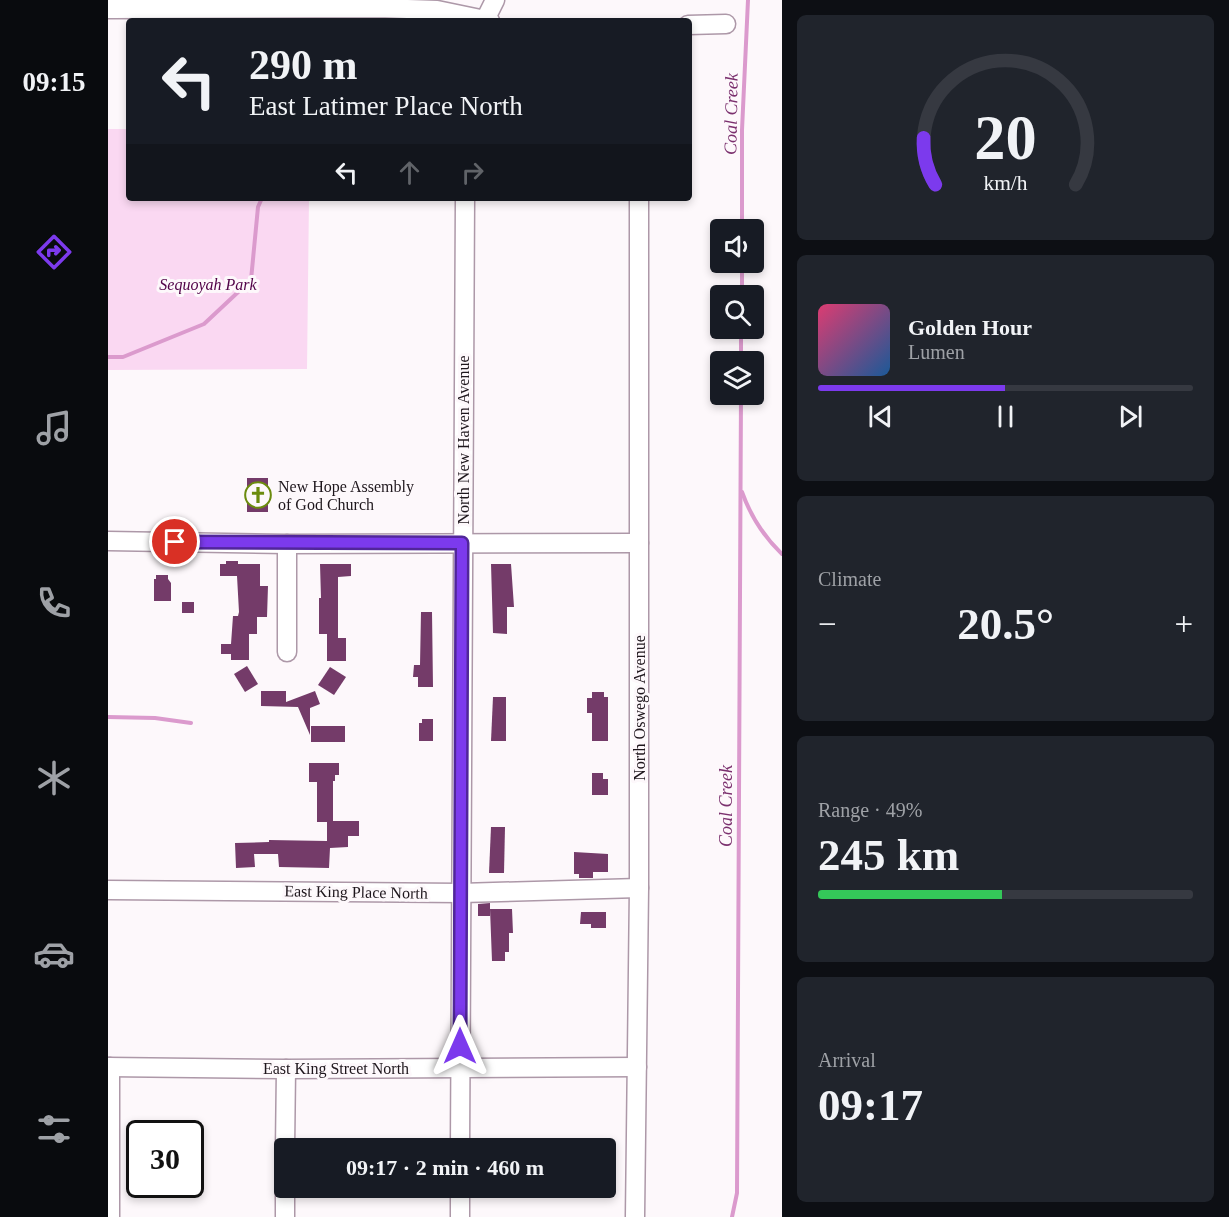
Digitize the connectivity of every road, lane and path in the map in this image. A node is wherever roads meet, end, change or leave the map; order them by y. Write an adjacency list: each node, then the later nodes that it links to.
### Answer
1 (495, 0): 4 (street)
2 (108, 9): 3 (street)
3 (471, 18)
4 (481, 18)
5 (726, 24): 6 (street)
6 (692, 25)
7 (465, 201): 10 (street, North New Haven Avenue)
8 (639, 201): 11 (street, North Oswego Avenue)
9 (108, 541): 12 (street)
10 (462, 543): 11 (street); 12 (street); 16 (street, North New Haven Avenue)
11 (639, 543): 14 (street, North Oswego Avenue)
12 (287, 544): 13 (street)
13 (287, 652)
14 (639, 888): 16 (street, East King Place North); 19 (street, North Oswego Avenue)
15 (108, 890): 16 (street, East King Place North)
16 (461, 893): 18 (street, North New Haven Avenue)
17 (109, 1067): 20 (street, East King Street North); 25 (street)
18 (460, 1067): 19 (street, East King Street North); 20 (street, East King Street North); 22 (street, North New Haven Avenue)
19 (637, 1067): 28 (street, North Oswego Avenue)
20 (285, 1069): 21 (street)
21 (285, 1138)
22 (460, 1138)
23 (285, 1198): 26 (street)
24 (460, 1198): 27 (street)
25 (110, 1217)
26 (285, 1217)
27 (460, 1217)
28 (635, 1217)

